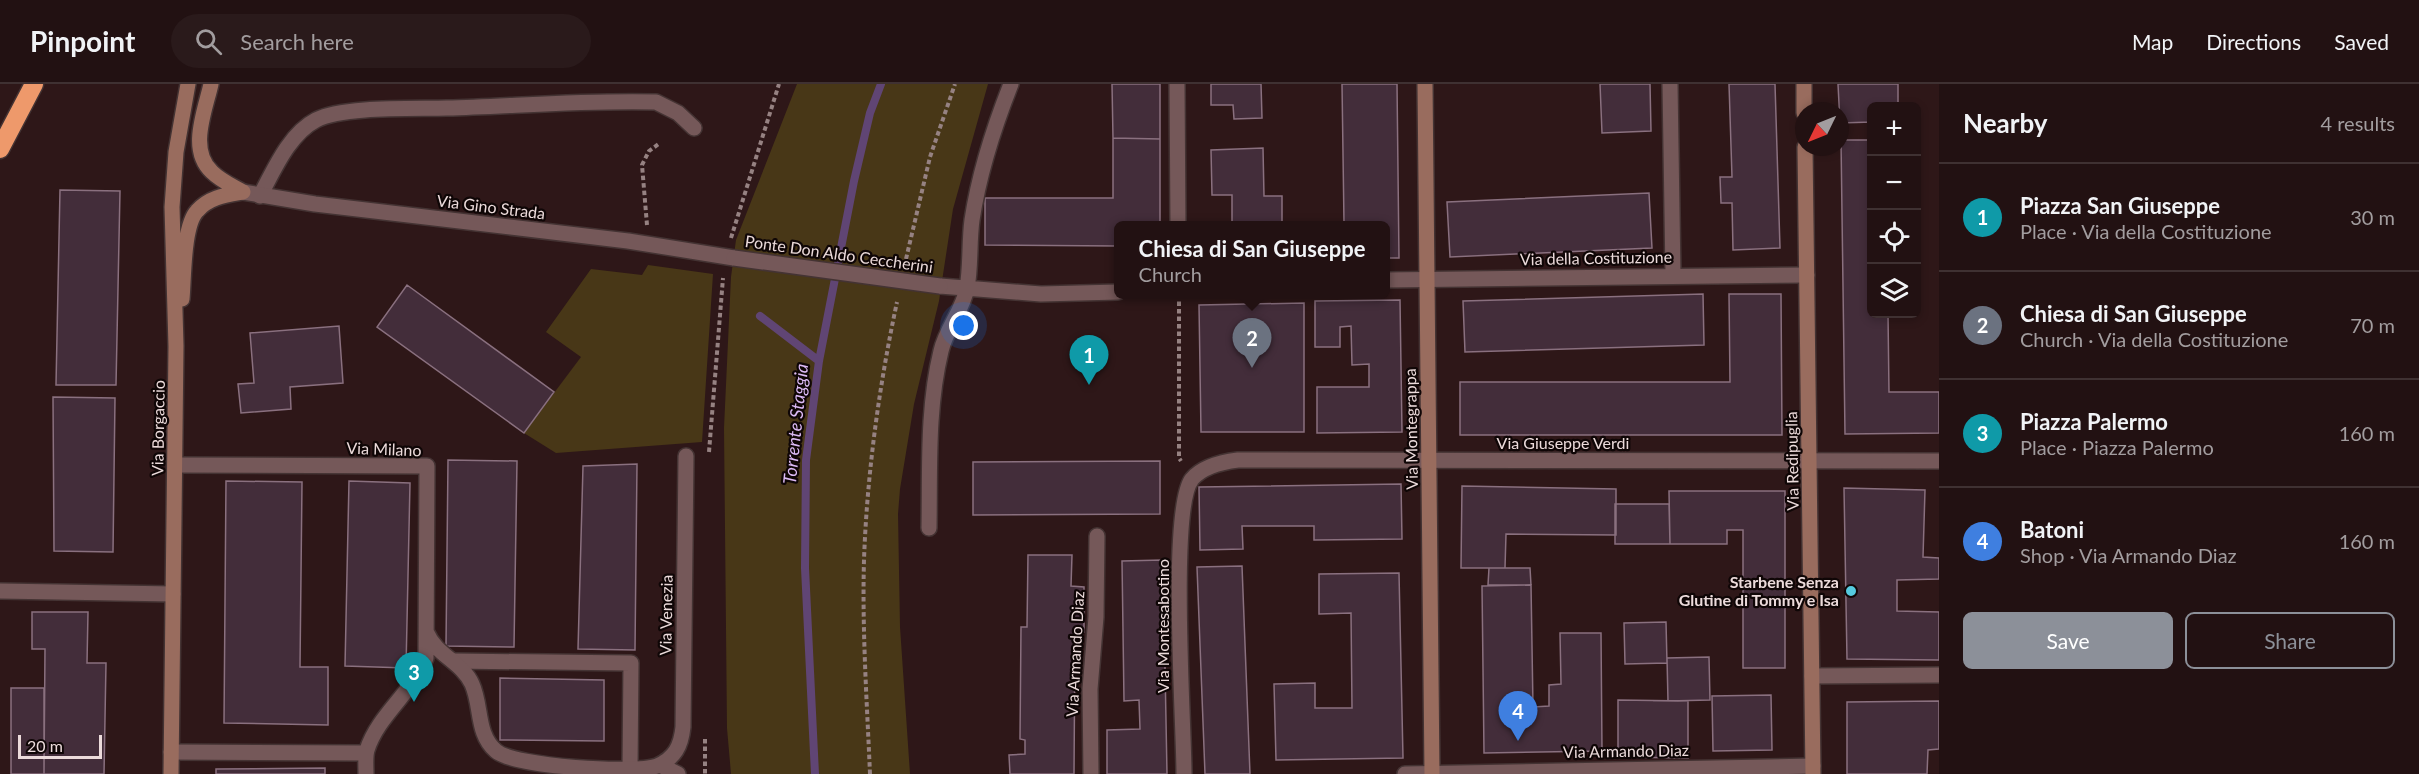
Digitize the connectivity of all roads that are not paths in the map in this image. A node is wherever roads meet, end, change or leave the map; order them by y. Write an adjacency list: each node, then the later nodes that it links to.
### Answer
1 (34, 84): 11 (highway)
2 (188, 84): 23 (main road, Via Borgaccio)
3 (211, 84): 13 (main road)
4 (1011, 84): 21 (street)
5 (1177, 84): 15 (street)
6 (1425, 84): 19 (main road, Via Montegrappa)
7 (1670, 84): 17 (street)
8 (1804, 84): 9 (main road)
9 (1804, 102)
10 (694, 128): 14 (street)
11 (0, 149)
12 (1804, 156): 18 (main road, Via Redipuglia)
13 (243, 192): 14 (street, Via Gino Strada); 23 (main road)
14 (260, 196): 16 (street, Via Gino Strada)
15 (1178, 221)
16 (731, 251): 21 (street, Ponte Don Aldo Ceccherini, bridge)
17 (1673, 275): 18 (street, Via della Costituzione); 19 (street, Via della Costituzione)
18 (1807, 275): 26 (main road, Via Redipuglia)
19 (1426, 279): 20 (street, Via della Costituzione); 25 (main road, Via Montegrappa)
20 (1390, 280)
21 (967, 290): 22 (street); 30 (street)
22 (1114, 292)
23 (176, 346): 28 (main road, Via Borgaccio)
24 (686, 456): 40 (street, Via Venezia)
25 (1430, 460): 26 (street, Via Giuseppe Verdi); 29 (street, Via Giuseppe Verdi); 45 (main road, Via Montegrappa)
26 (1810, 461): 27 (street, Via Giuseppe Verdi); 37 (main road, Via Redipuglia)
27 (1939, 461)
28 (176, 465): 33 (main road, Via Borgaccio); 34 (street, Via Milano)
29 (1192, 480): 50 (street, Via Montesabotino)
30 (928, 528)
31 (1097, 536): 49 (street, Via Armando Diaz)
32 (0, 591): 33 (street)
33 (173, 594): 38 (main road, Via Borgaccio)
34 (427, 633): 35 (street); 39 (street)
35 (453, 661): 41 (street); 42 (street)
36 (1939, 675): 37 (street)
37 (1812, 676): 43 (main road, Via Redipuglia)
38 (171, 752): 39 (street); 46 (main road, Via Borgaccio)
39 (366, 753): 47 (street)
40 (660, 765): 42 (street); 48 (street)
41 (537, 770): 42 (street)
42 (630, 770)
43 (1813, 770): 44 (street, Via Armando Diaz)
44 (1606, 772): 45 (street, Via Armando Diaz)
45 (1432, 773): 51 (street, Via Armando Diaz)
46 (171, 774)
47 (366, 774)
48 (678, 774)
49 (1091, 774)
50 (1184, 774)
51 (1405, 774)

